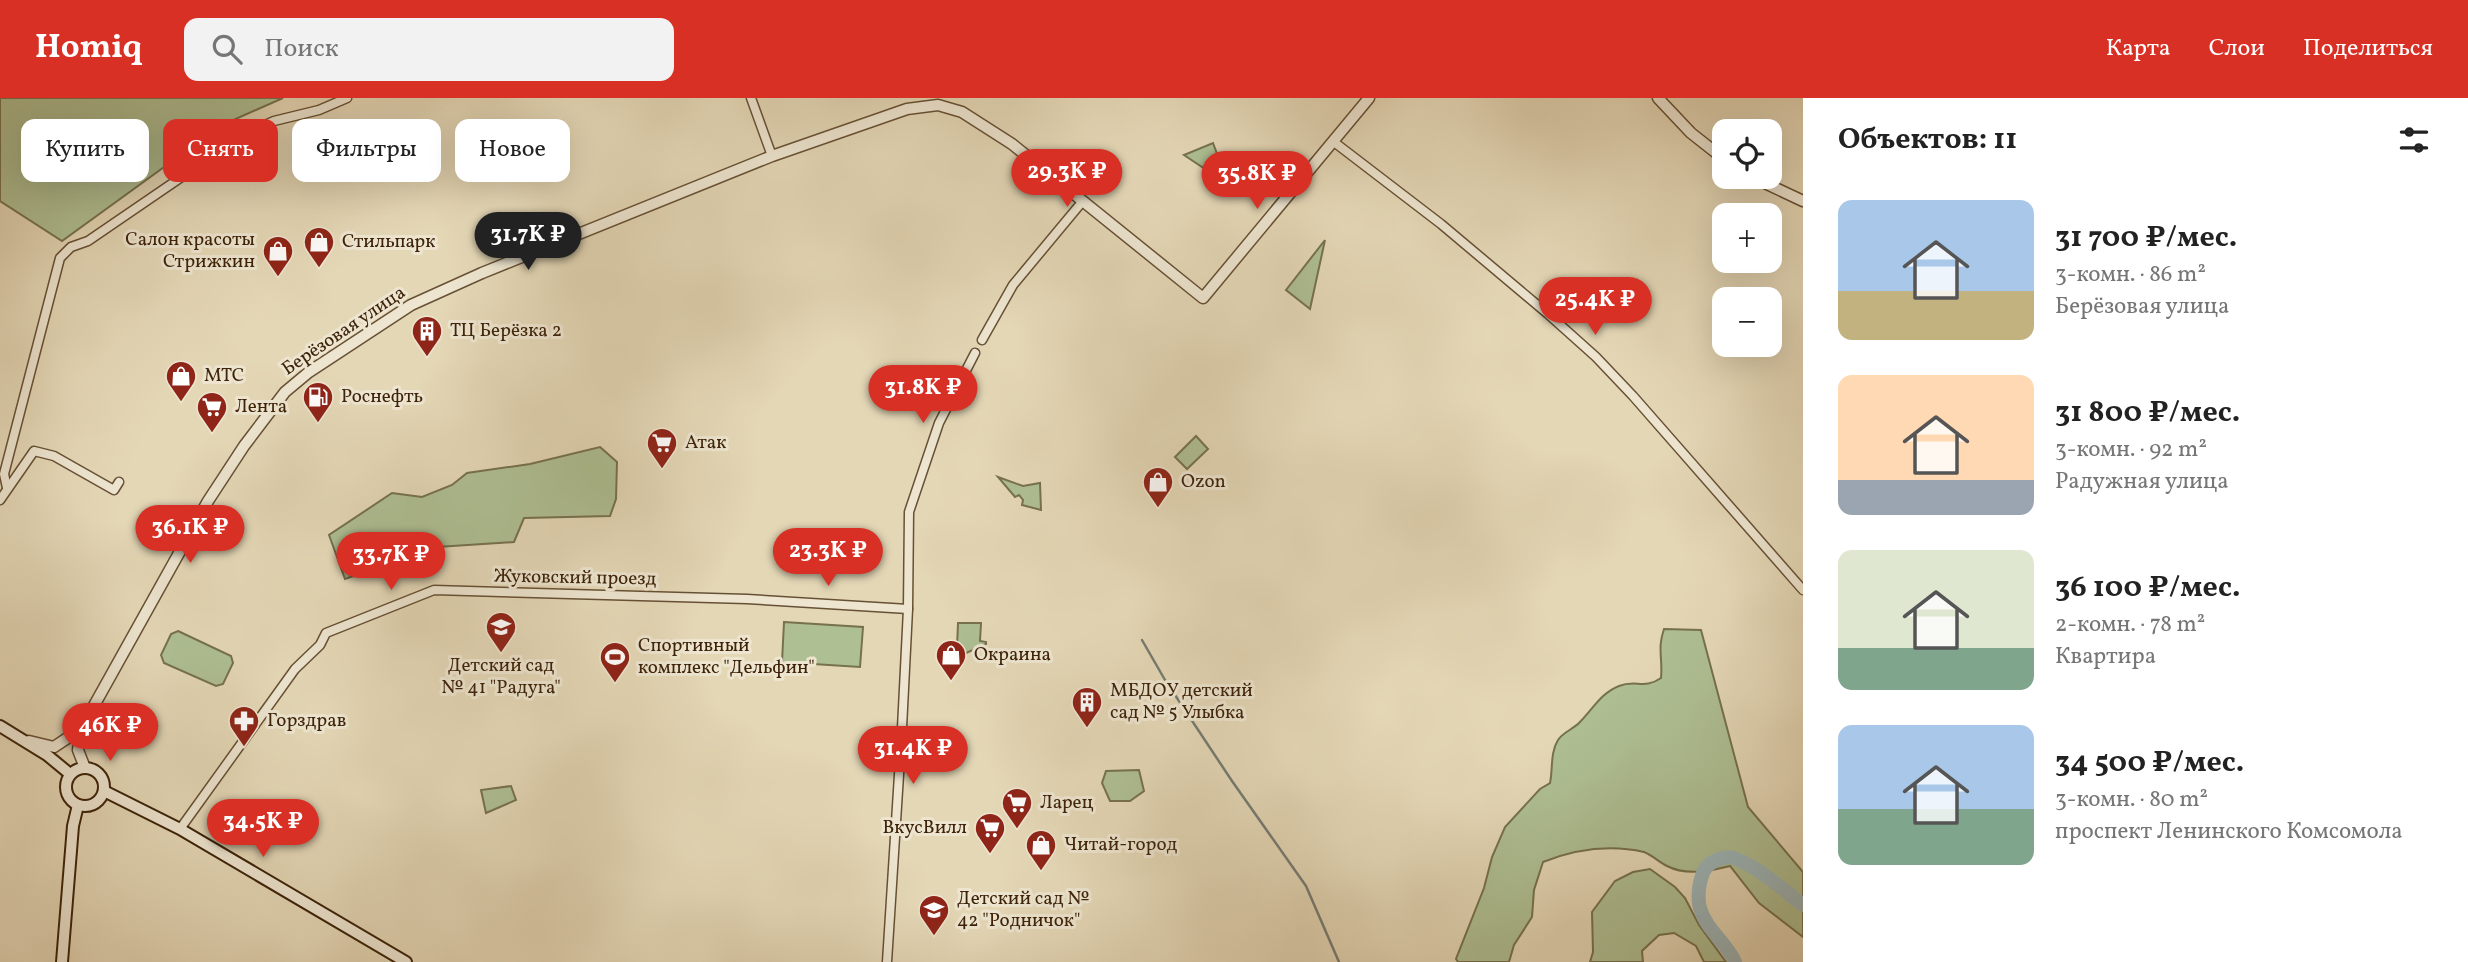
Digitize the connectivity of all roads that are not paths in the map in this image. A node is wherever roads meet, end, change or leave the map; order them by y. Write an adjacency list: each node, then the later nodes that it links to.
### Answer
1 (346, 98): 15 (street)
2 (751, 98): 8 (street)
3 (1368, 98): 6 (street)
4 (1658, 98): 7 (street)
5 (940, 101): 8 (street, Берёзовая улица); 11 (street, Берёзовая улица)
6 (1334, 142): 11 (street, Берёзовая улица); 17 (street)
7 (1712, 150)
8 (772, 156): 20 (street, Берёзовая улица)
9 (1778, 189): 10 (street)
10 (1803, 201)
11 (1082, 202): 12 (street)
12 (982, 340)
13 (975, 353): 18 (street)
14 (119, 482): 15 (street)
15 (7, 488): 16 (street)
16 (0, 500)
17 (1803, 590)
18 (908, 609): 26 (street, Жуковский проезд); 29 (street)
19 (0, 726): 21 (main road)
20 (81, 729): 21 (street); 22 (street)
21 (23, 740): 23 (main road)
22 (85, 768): 23 (main road); 24 (main road)
23 (70, 774): 25 (main road)
24 (104, 791): 25 (main road); 26 (main road)
25 (78, 806): 27 (main road)
26 (180, 828): 28 (main road)
27 (62, 962)
28 (406, 962)
29 (887, 962)

